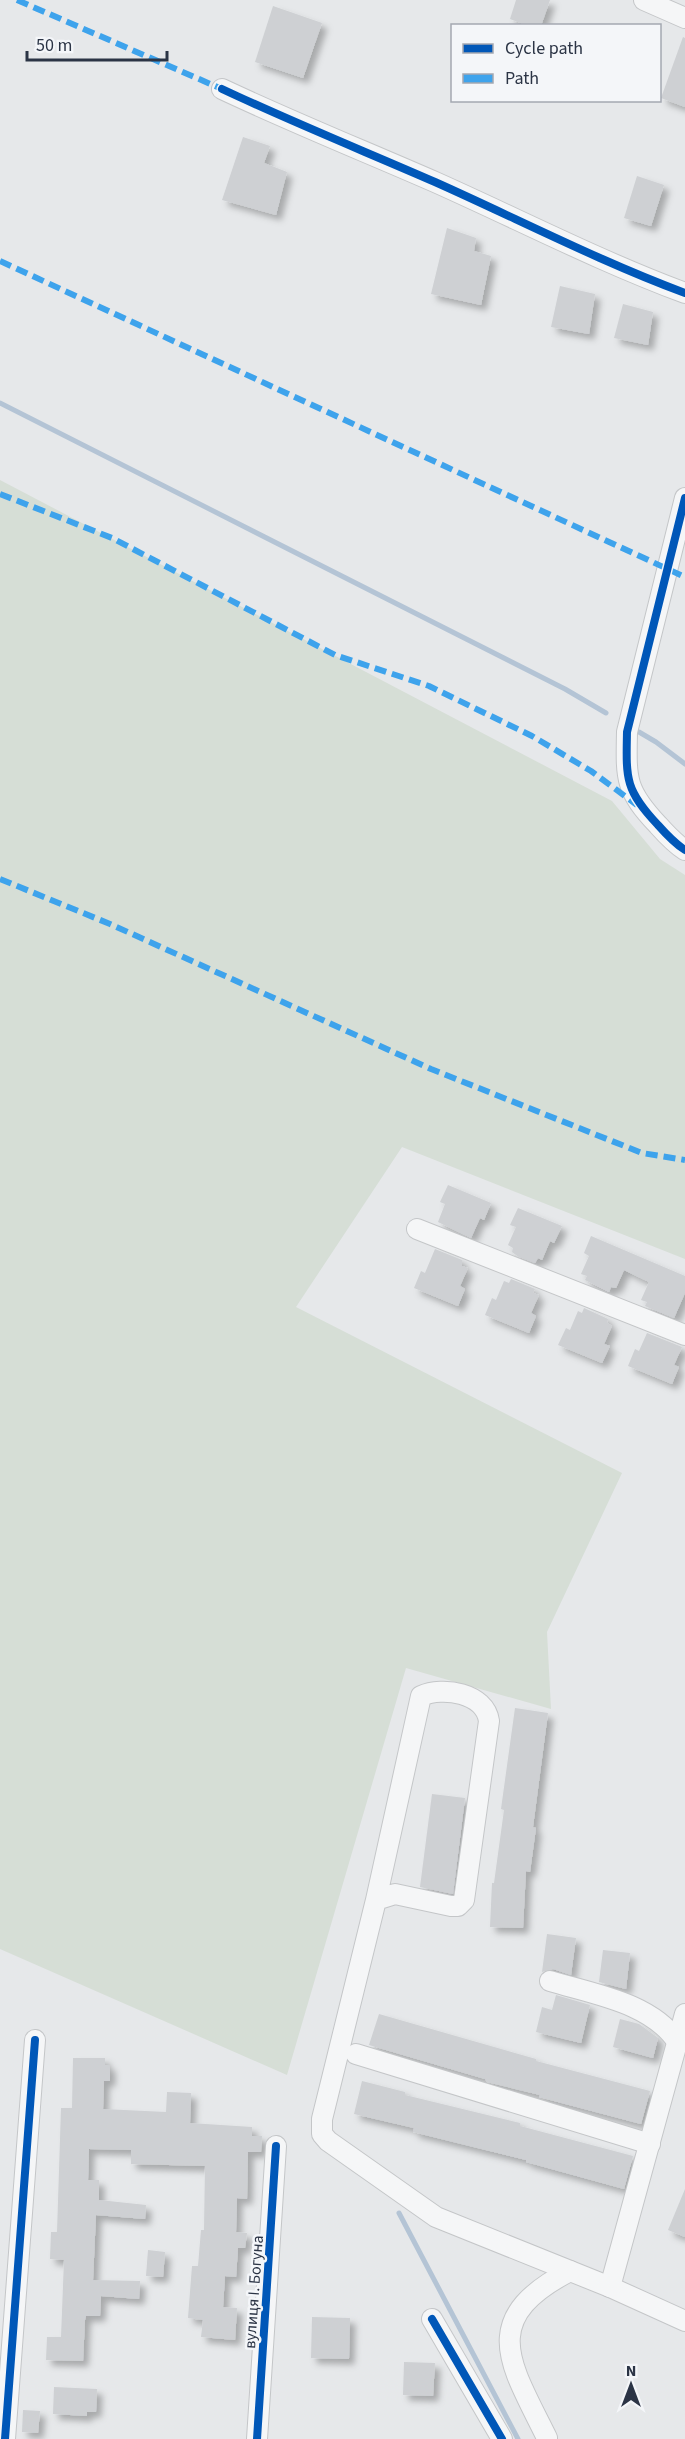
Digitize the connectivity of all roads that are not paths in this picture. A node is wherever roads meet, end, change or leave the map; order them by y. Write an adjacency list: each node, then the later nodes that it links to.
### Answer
1 (644, 0): 2 (street)
2 (685, 18)
3 (222, 89): 4 (street)
4 (685, 293)
5 (685, 498): 6 (street)
6 (685, 850)
7 (417, 1229): 8 (street)
8 (685, 1335)
9 (376, 1900): 9 (street); 17 (street)
10 (550, 1981): 13 (street)
11 (685, 2014): 13 (street)
12 (35, 2040): 22 (street)
13 (678, 2043): 15 (street)
14 (356, 2054): 15 (street)
15 (650, 2144): 18 (street)
16 (276, 2146): 23 (street, вулиця І. Богуна)
17 (570, 2271): 18 (street); 21 (street)
18 (610, 2287): 20 (street)
19 (432, 2319): 24 (street)
20 (685, 2321)
21 (547, 2438)
22 (5, 2439)
23 (257, 2439)
24 (502, 2439)

